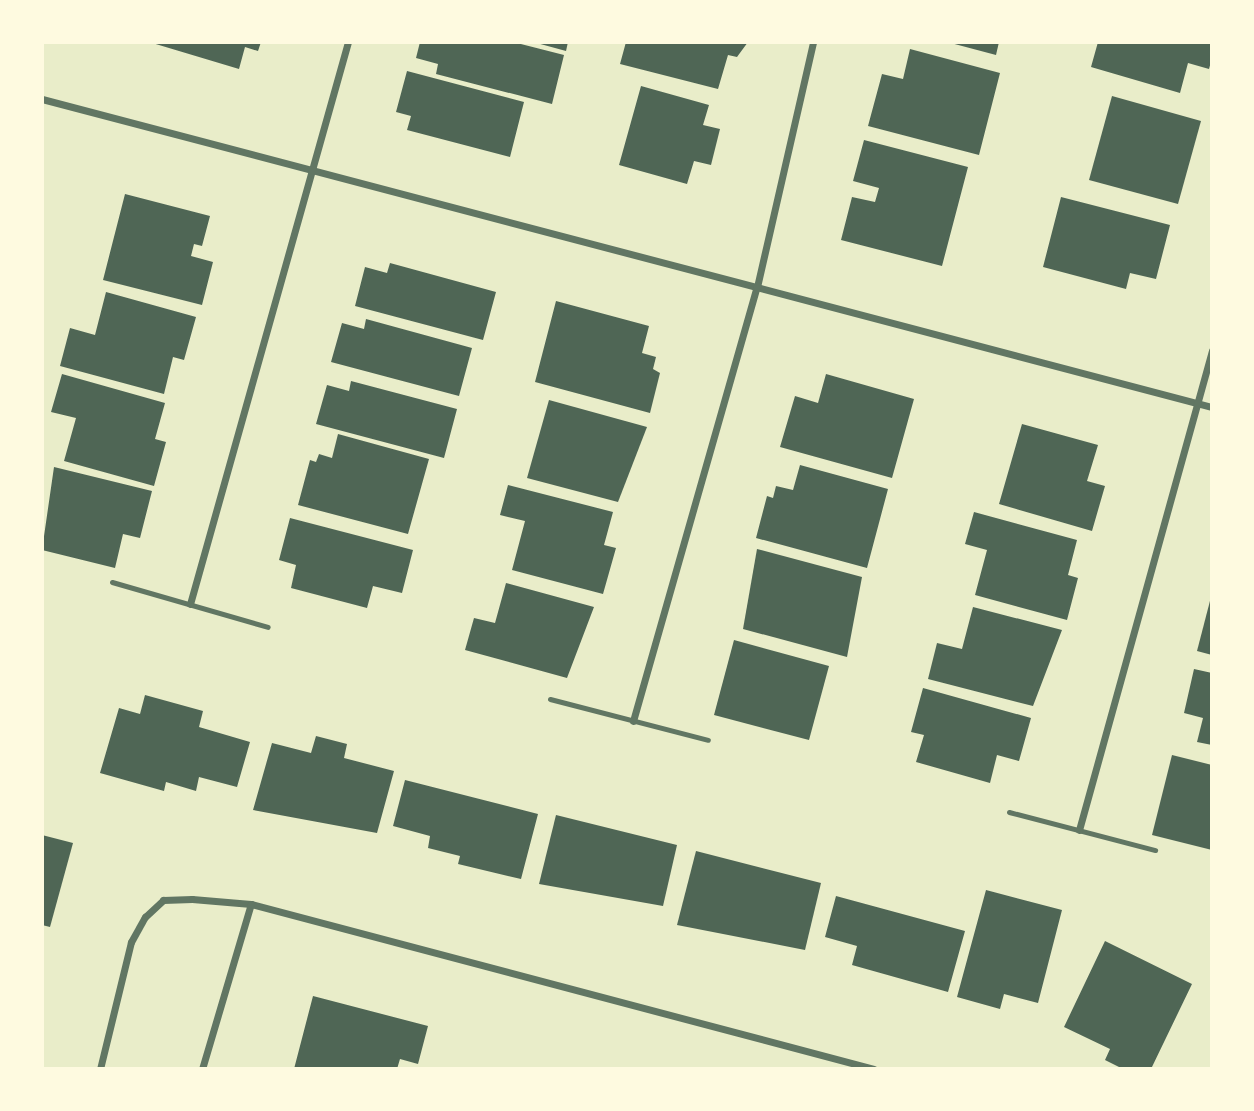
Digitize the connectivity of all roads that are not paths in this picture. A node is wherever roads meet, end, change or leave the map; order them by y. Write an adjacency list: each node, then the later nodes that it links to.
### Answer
1 (348, 42): 4 (street)
2 (813, 42): 5 (street)
3 (42, 99): 4 (street)
4 (315, 173): 5 (street); 10 (street)
5 (757, 287): 7 (street); 13 (street)
6 (1212, 350): 7 (street)
7 (1198, 404): 8 (street); 16 (street)
8 (1212, 407)
9 (112, 582): 10 (lane)
10 (190, 604): 11 (lane)
11 (268, 627)
12 (550, 699): 13 (lane)
13 (633, 721): 14 (lane)
14 (708, 740)
15 (1009, 812): 16 (lane)
16 (1079, 830): 17 (lane)
17 (1155, 849)
18 (251, 904): 19 (street); 20 (street); 21 (street)
19 (100, 1069)
20 (202, 1069)
21 (874, 1069)

